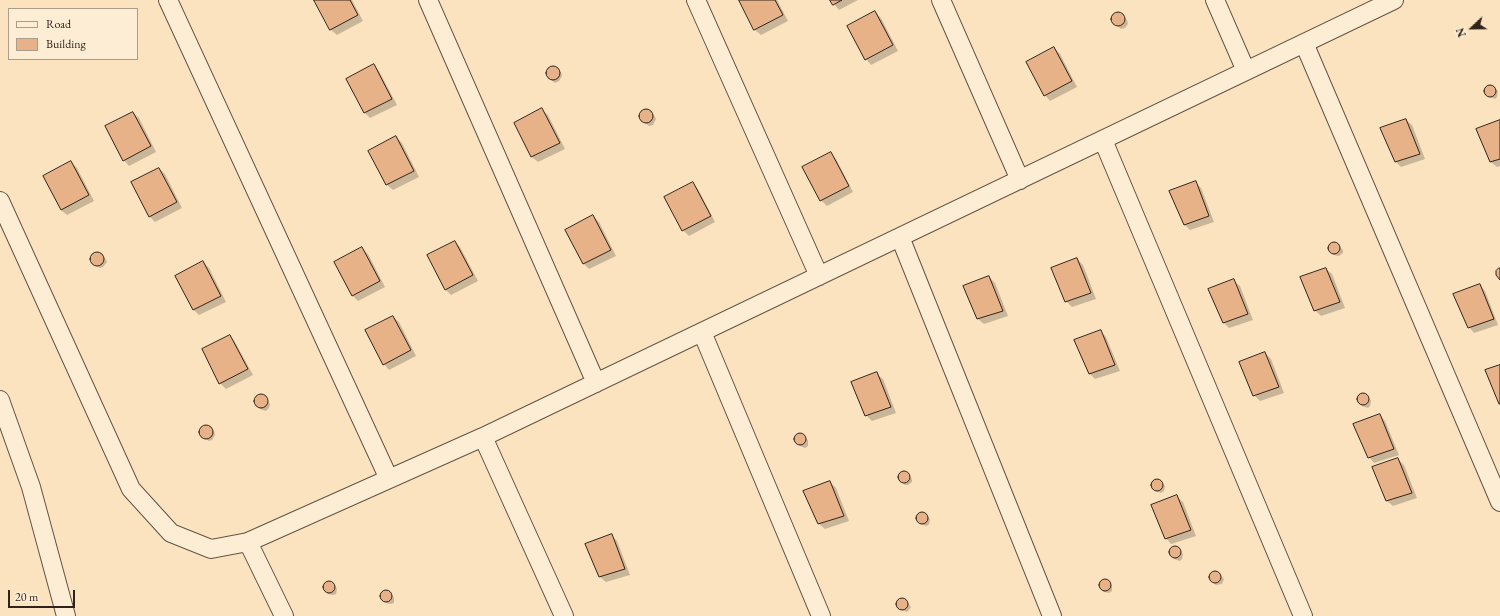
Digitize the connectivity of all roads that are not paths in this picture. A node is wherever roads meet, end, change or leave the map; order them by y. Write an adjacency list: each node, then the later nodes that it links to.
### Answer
1 (168, 0): 18 (street)
2 (428, 0): 15 (street)
3 (696, 0): 13 (street)
4 (941, 0): 10 (street)
5 (1214, 0): 8 (street)
6 (1394, 0): 7 (street)
7 (1304, 43): 8 (street); 19 (street)
8 (1246, 71): 9 (street)
9 (1102, 140): 10 (street); 26 (street)
10 (1020, 180): 12 (street)
11 (0, 200): 20 (street)
12 (900, 237): 13 (street); 25 (street)
13 (819, 276): 14 (street)
14 (702, 332): 15 (street); 24 (street)
15 (596, 383): 17 (street)
16 (0, 400): 21 (street)
17 (483, 437): 18 (street); 23 (street)
18 (389, 479): 20 (street)
19 (1500, 502)
20 (248, 542): 22 (street)
21 (66, 616)
22 (284, 616)
23 (564, 616)
24 (821, 616)
25 (1052, 616)
26 (1303, 616)

